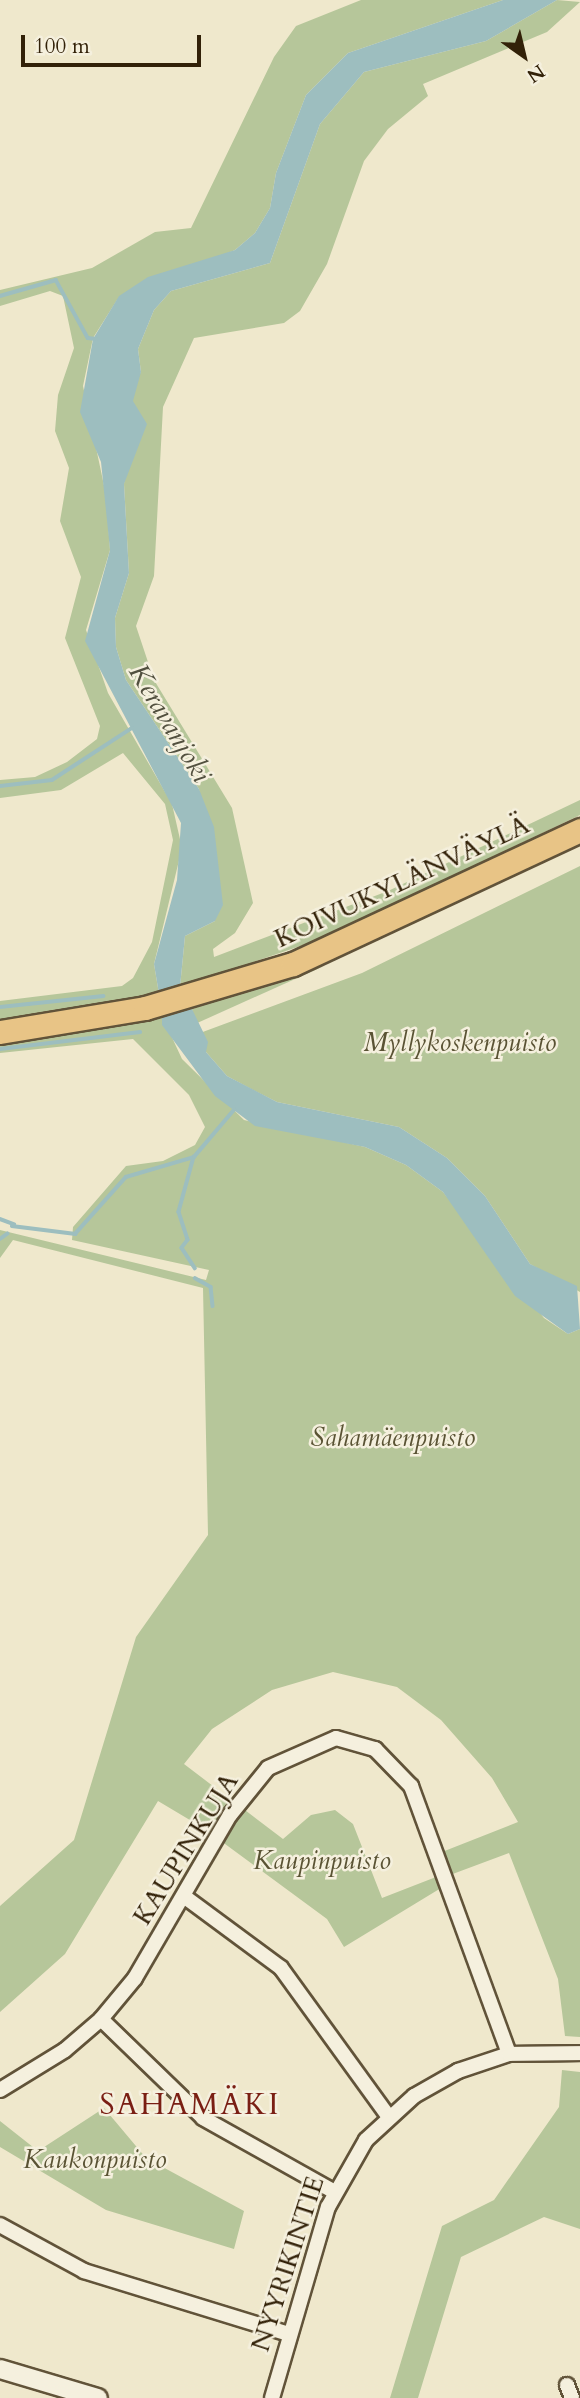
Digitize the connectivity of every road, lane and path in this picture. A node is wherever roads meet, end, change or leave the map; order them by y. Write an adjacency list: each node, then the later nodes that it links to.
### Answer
1 (580, 830): 2 (main road, KOIVUKYLÄNVÄYLÄ)
2 (0, 1032)
3 (185, 1898): 4 (street, KAUPINKUJA); 6 (street, KAUPINKUJA); 8 (street)
4 (101, 2019): 7 (street, KAUPINKUJA); 9 (street)
5 (580, 2053): 6 (street, NYYRIKINTIE)
6 (509, 2054): 8 (street, NYYRIKINTIE)
7 (0, 2090)
8 (388, 2116): 9 (street, NYYRIKINTIE)
9 (335, 2192): 11 (street, NYYRIKINTIE)
10 (0, 2225): 11 (street)
11 (289, 2334): 14 (street, NYYRIKINTIE)
12 (0, 2369): 13 (street)
13 (98, 2398)
14 (272, 2398)

